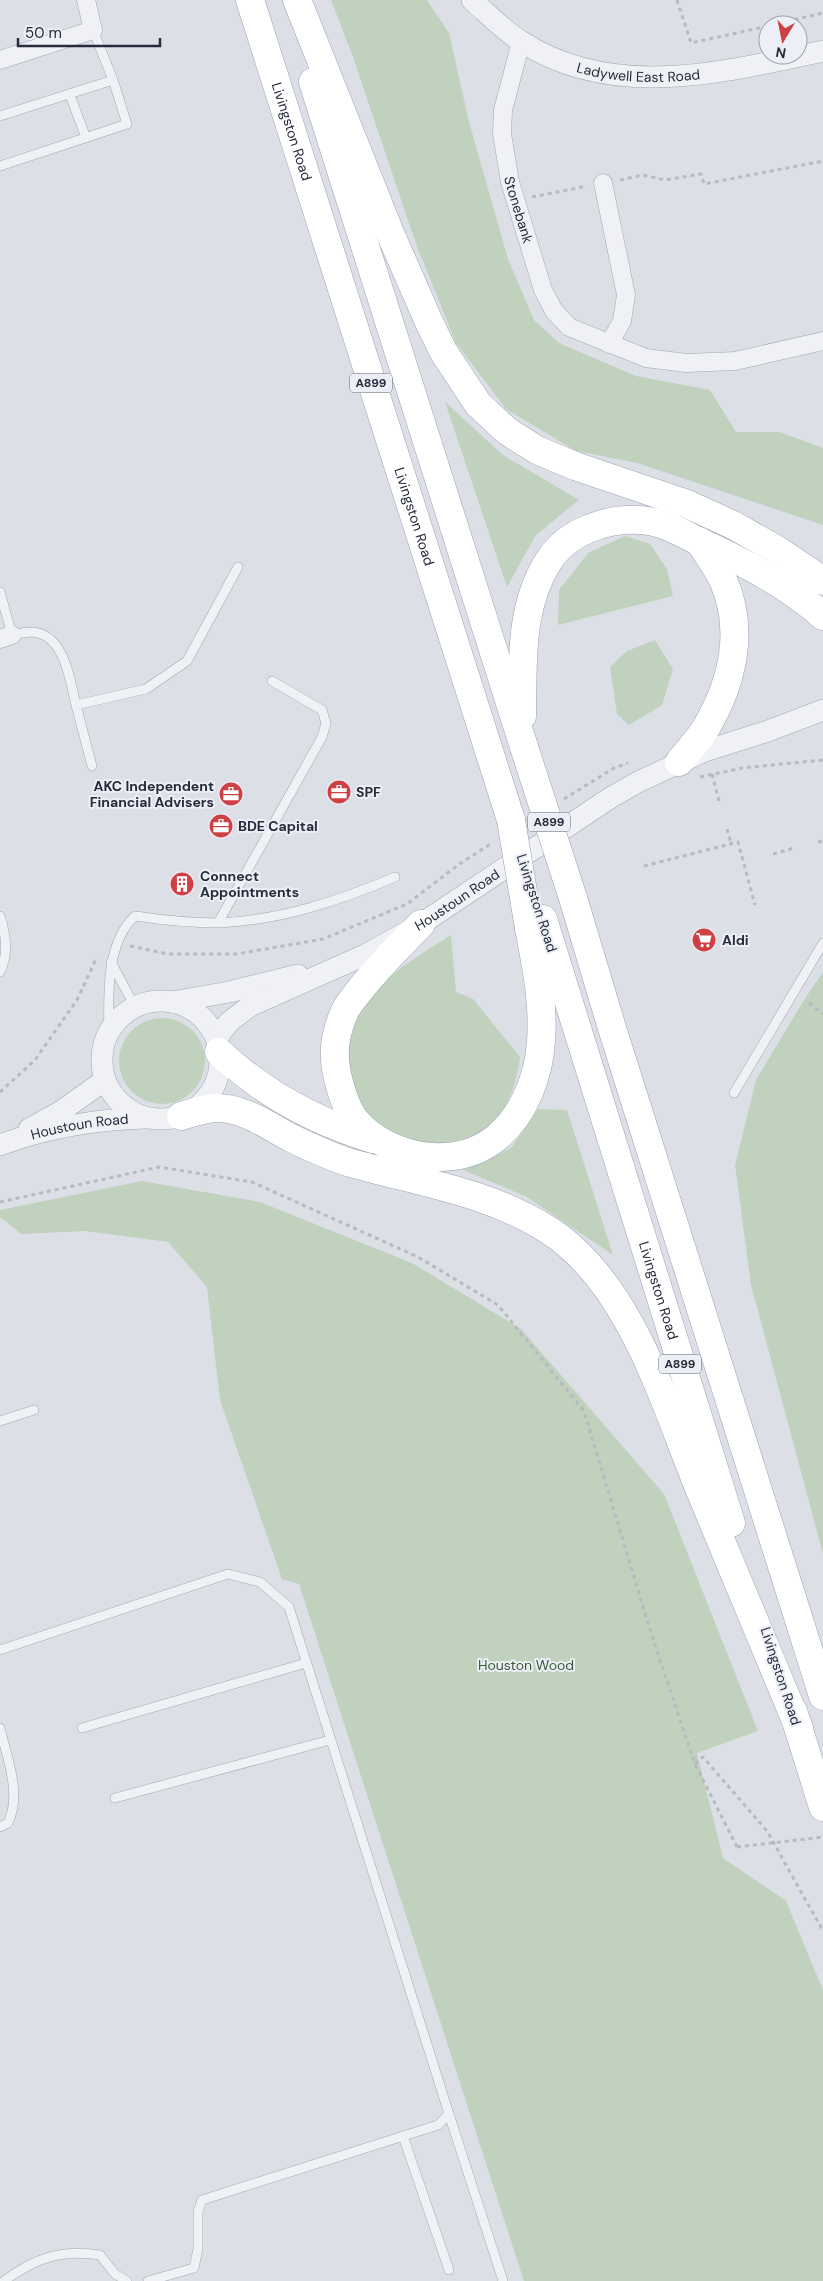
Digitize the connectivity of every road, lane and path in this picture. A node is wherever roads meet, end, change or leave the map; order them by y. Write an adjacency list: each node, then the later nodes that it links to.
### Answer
1 (86, 0): 10 (street)
2 (250, 0): 55 (main road, Livingston Road / A899, bridge)
3 (286, 0): 35 (main road, A899)
4 (297, 0): 26 (main road)
5 (472, 0): 11 (street, Ladywell East Road)
6 (676, 0): 9 (path)
7 (823, 13): 8 (path)
8 (808, 16)
9 (758, 28)
10 (94, 30): 13 (street); 14 (lane)
11 (521, 42): 12 (street, Ladywell East Road); 21 (street, Stonebank)
12 (823, 51)
13 (0, 60)
14 (113, 80): 15 (lane); 17 (lane)
15 (70, 95): 16 (lane); 17 (lane)
16 (0, 116)
17 (86, 138): 19 (lane)
18 (823, 161): 20 (path)
19 (0, 166)
20 (603, 183): 21 (path); 23 (street)
21 (515, 201): 23 (street, Stonebank)
22 (823, 341): 23 (street, Stonebank)
23 (610, 344)
24 (699, 542): 28 (main road); 35 (main road); 38 (main road)
25 (238, 567): 31 (lane)
26 (823, 581)
27 (0, 592): 29 (lane)
28 (823, 616)
29 (6, 637): 31 (lane)
30 (272, 681): 53 (lane)
31 (76, 706): 37 (lane)
32 (823, 710): 34 (street, Houstoun Road)
33 (823, 726): 34 (street, Houstoun Road)
34 (768, 731): 38 (street, Houstoun Road)
35 (523, 743): 77 (main road, A899, bridge)
36 (823, 760): 39 (path)
37 (92, 766)
38 (688, 770): 39 (path); 54 (street, Houstoun Road)
39 (712, 774): 40 (path)
40 (719, 801)
41 (727, 828): 44 (path)
42 (823, 841): 43 (path)
43 (818, 842)
44 (731, 843): 48 (path); 49 (path)
45 (794, 848): 46 (path)
46 (773, 854)
47 (748, 860): 48 (path)
48 (744, 862): 51 (path)
49 (644, 866)
50 (396, 877): 53 (lane)
51 (755, 905)
52 (0, 916): 59 (lane)
53 (218, 923): 57 (lane)
54 (420, 924): 58 (street, Houstoun Road); 70 (main road)
55 (536, 924): 70 (main road); 80 (main road, Livingston Road / A899)
56 (823, 944): 67 (lane)
57 (111, 961): 62 (lane); 64 (lane)
58 (330, 970): 60 (street, Houstoun Road); 65 (street, Houstoun Road)
59 (0, 972)
60 (169, 1002): 62 (street); 65 (street)
61 (809, 1003): 63 (path)
62 (135, 1007): 64 (street)
63 (823, 1014)
64 (109, 1033): 66 (street)
65 (218, 1045): 68 (street); 70 (main road)
66 (105, 1080): 69 (street); 71 (street, Houstoun Road)
67 (734, 1092)
68 (181, 1116): 69 (street); 80 (main road)
69 (149, 1118): 71 (street, Houstoun Road)
70 (380, 1141)
71 (6, 1143)
72 (0, 1202): 82 (path)
73 (34, 1410): 74 (lane)
74 (0, 1421)
75 (0, 1650): 76 (lane)
76 (306, 1663): 79 (lane); 81 (lane)
77 (823, 1696)
78 (0, 1728): 85 (lane)
79 (82, 1728)
80 (799, 1728): 84 (main road, Livingston Road / A899)
81 (330, 1740): 83 (lane); 88 (lane)
82 (695, 1764): 86 (path, bridge); 87 (path)
83 (115, 1798)
84 (823, 1807)
85 (0, 1827)
86 (823, 1837)
87 (823, 1931)
88 (448, 2114): 89 (lane); 95 (lane)
89 (403, 2136): 90 (lane); 91 (lane)
90 (449, 2270)
91 (162, 2279): 94 (lane)
92 (4, 2281): 93 (lane)
93 (126, 2281)
94 (148, 2281)
95 (503, 2281)

